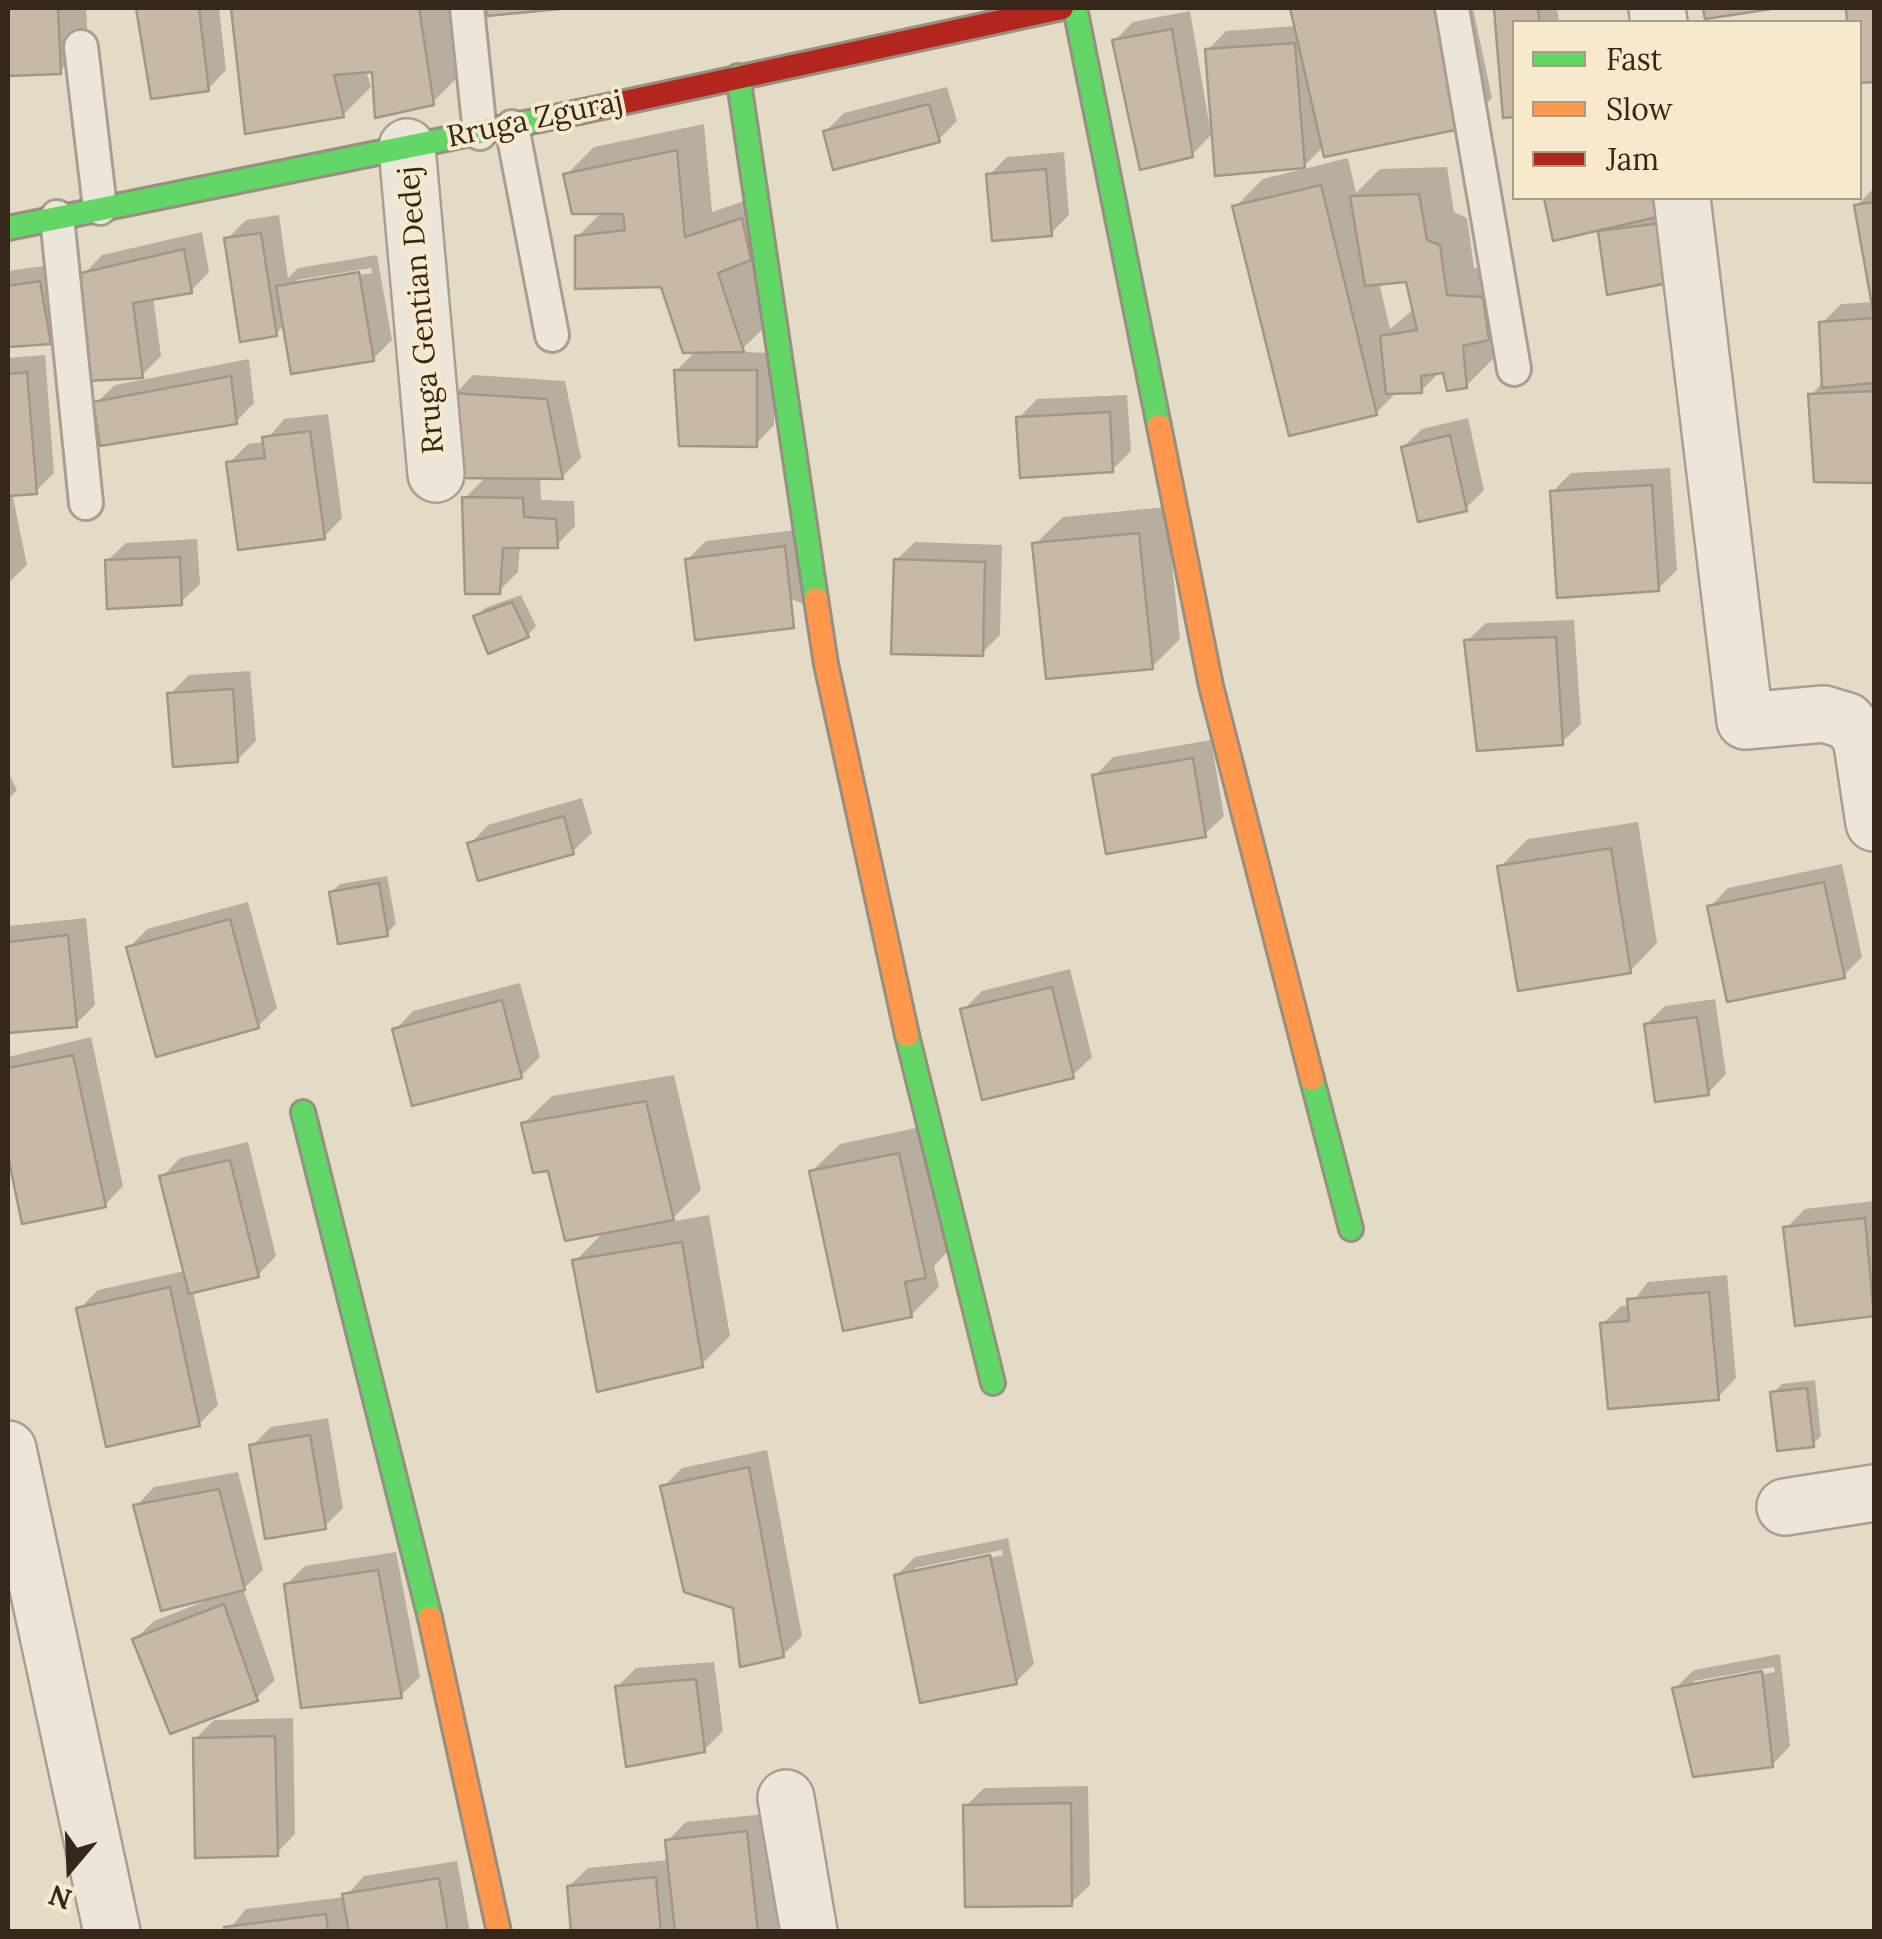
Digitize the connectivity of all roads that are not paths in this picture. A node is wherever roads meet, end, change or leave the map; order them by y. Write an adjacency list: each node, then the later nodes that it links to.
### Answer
1 (467, 8): 8 (lane)
2 (1062, 8): 5 (street, Rruga Zguraj)
3 (1075, 8): 20 (street)
4 (1452, 8): 15 (lane)
5 (1001, 14): 7 (street, Rruga Zguraj)
6 (82, 47): 11 (lane)
7 (738, 76): 8 (street, Rruga Zguraj); 21 (street)
8 (496, 130): 9 (street, Rruga Zguraj); 14 (lane)
9 (407, 146): 11 (street, Rruga Zguraj); 16 (street, Rruga Gentian Dedej)
10 (1682, 200): 18 (street)
11 (100, 208): 12 (street, Rruga Zguraj)
12 (57, 218): 13 (street, Rruga Zguraj); 17 (lane)
13 (8, 228)
14 (552, 335)
15 (1514, 369)
16 (436, 474)
17 (86, 503)
18 (1874, 823)
19 (303, 1112): 27 (street)
20 (1351, 1229)
21 (993, 1383)
22 (8, 1449): 26 (street)
23 (1874, 1493): 24 (street)
24 (1785, 1507)
25 (786, 1798): 28 (street)
26 (112, 1932)
27 (498, 1932)
28 (809, 1932)

